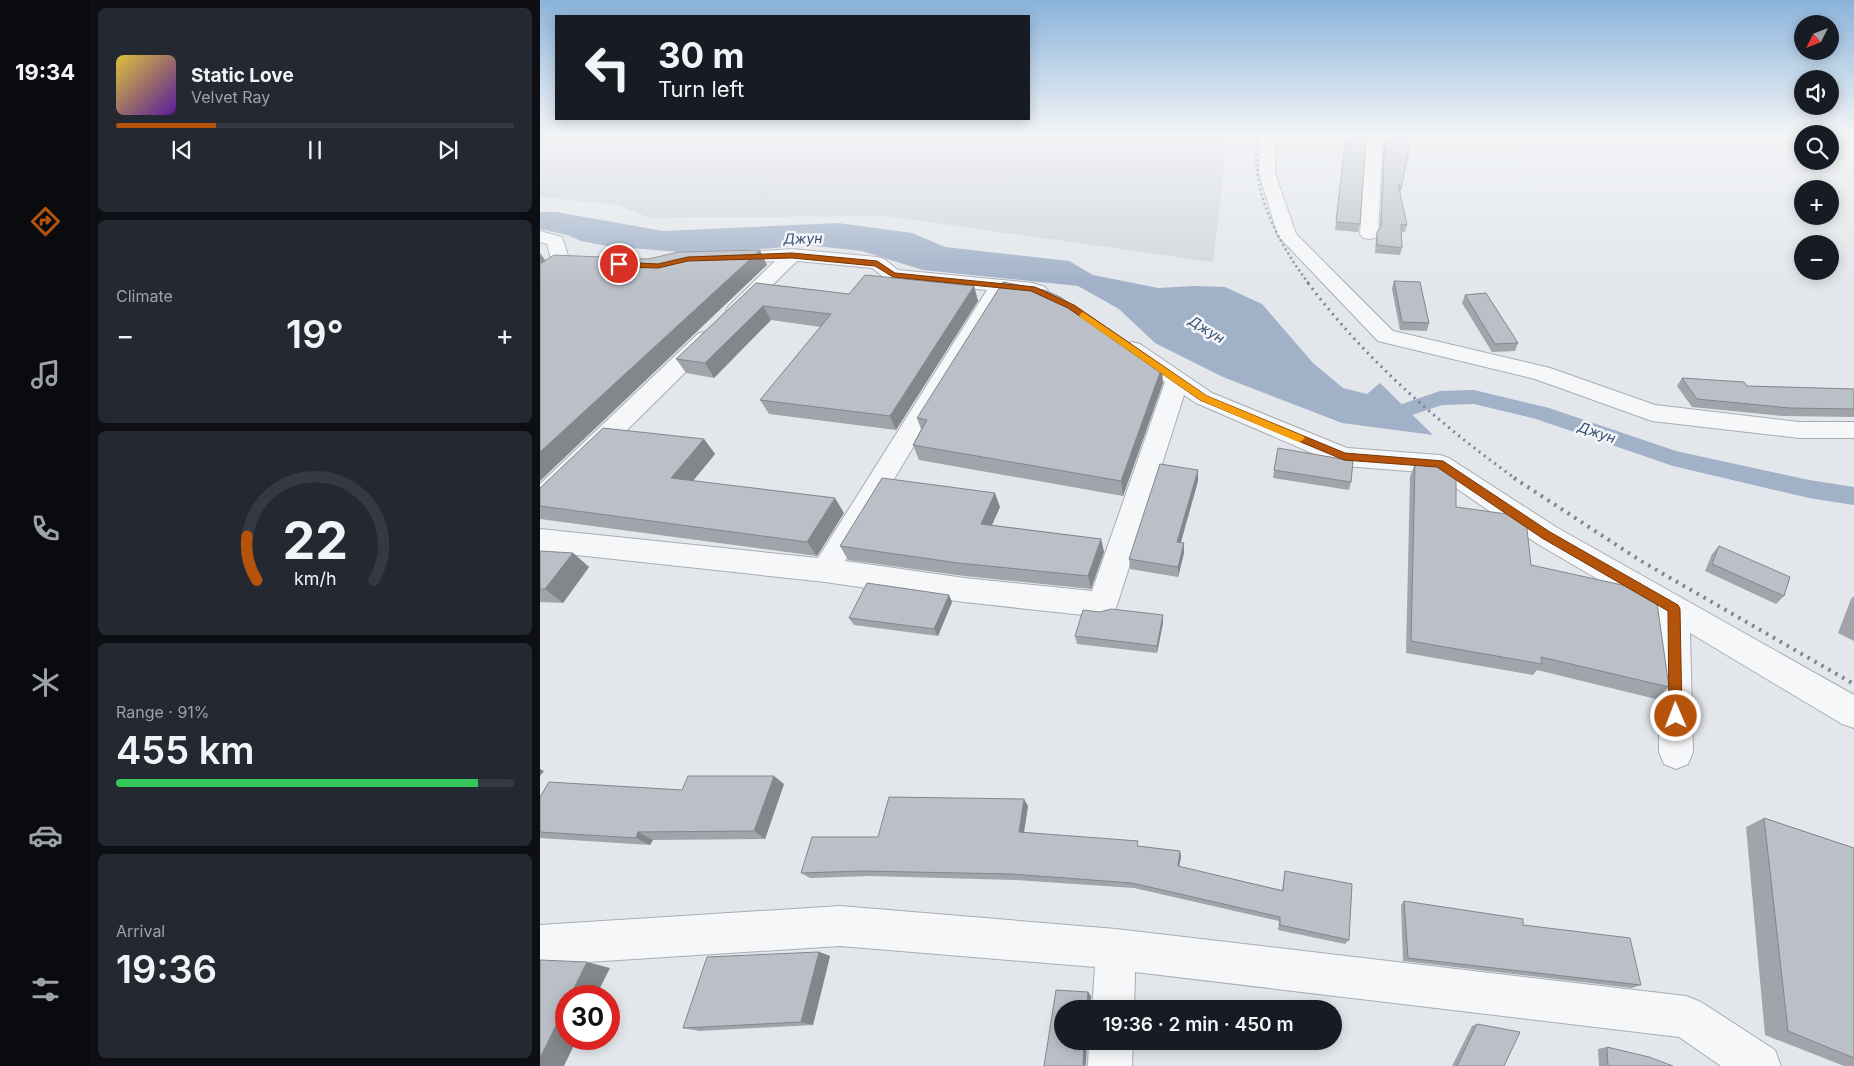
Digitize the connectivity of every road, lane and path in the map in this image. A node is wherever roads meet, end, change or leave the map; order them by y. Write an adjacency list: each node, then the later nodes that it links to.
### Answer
1 (1270, 184): 12 (street)
2 (1372, 184): 3 (street)
3 (1369, 234)
4 (540, 236): 7 (street)
5 (792, 255): 6 (street); 8 (street); 13 (street)
6 (707, 258)
7 (580, 262)
8 (1000, 286): 9 (street); 15 (street)
9 (1056, 300)
10 (1116, 338): 11 (street)
11 (1177, 380): 15 (street); 16 (street)
12 (1854, 430)
13 (540, 500)
14 (540, 540): 15 (street)
15 (825, 570)
16 (1674, 609): 17 (street); 18 (street)
17 (1854, 713)
18 (1676, 752)
19 (540, 945): 20 (street)
20 (1116, 949): 21 (street); 24 (street)
21 (1113, 1000)
22 (1111, 1050): 23 (street)
23 (1110, 1066)
24 (1759, 1066)

